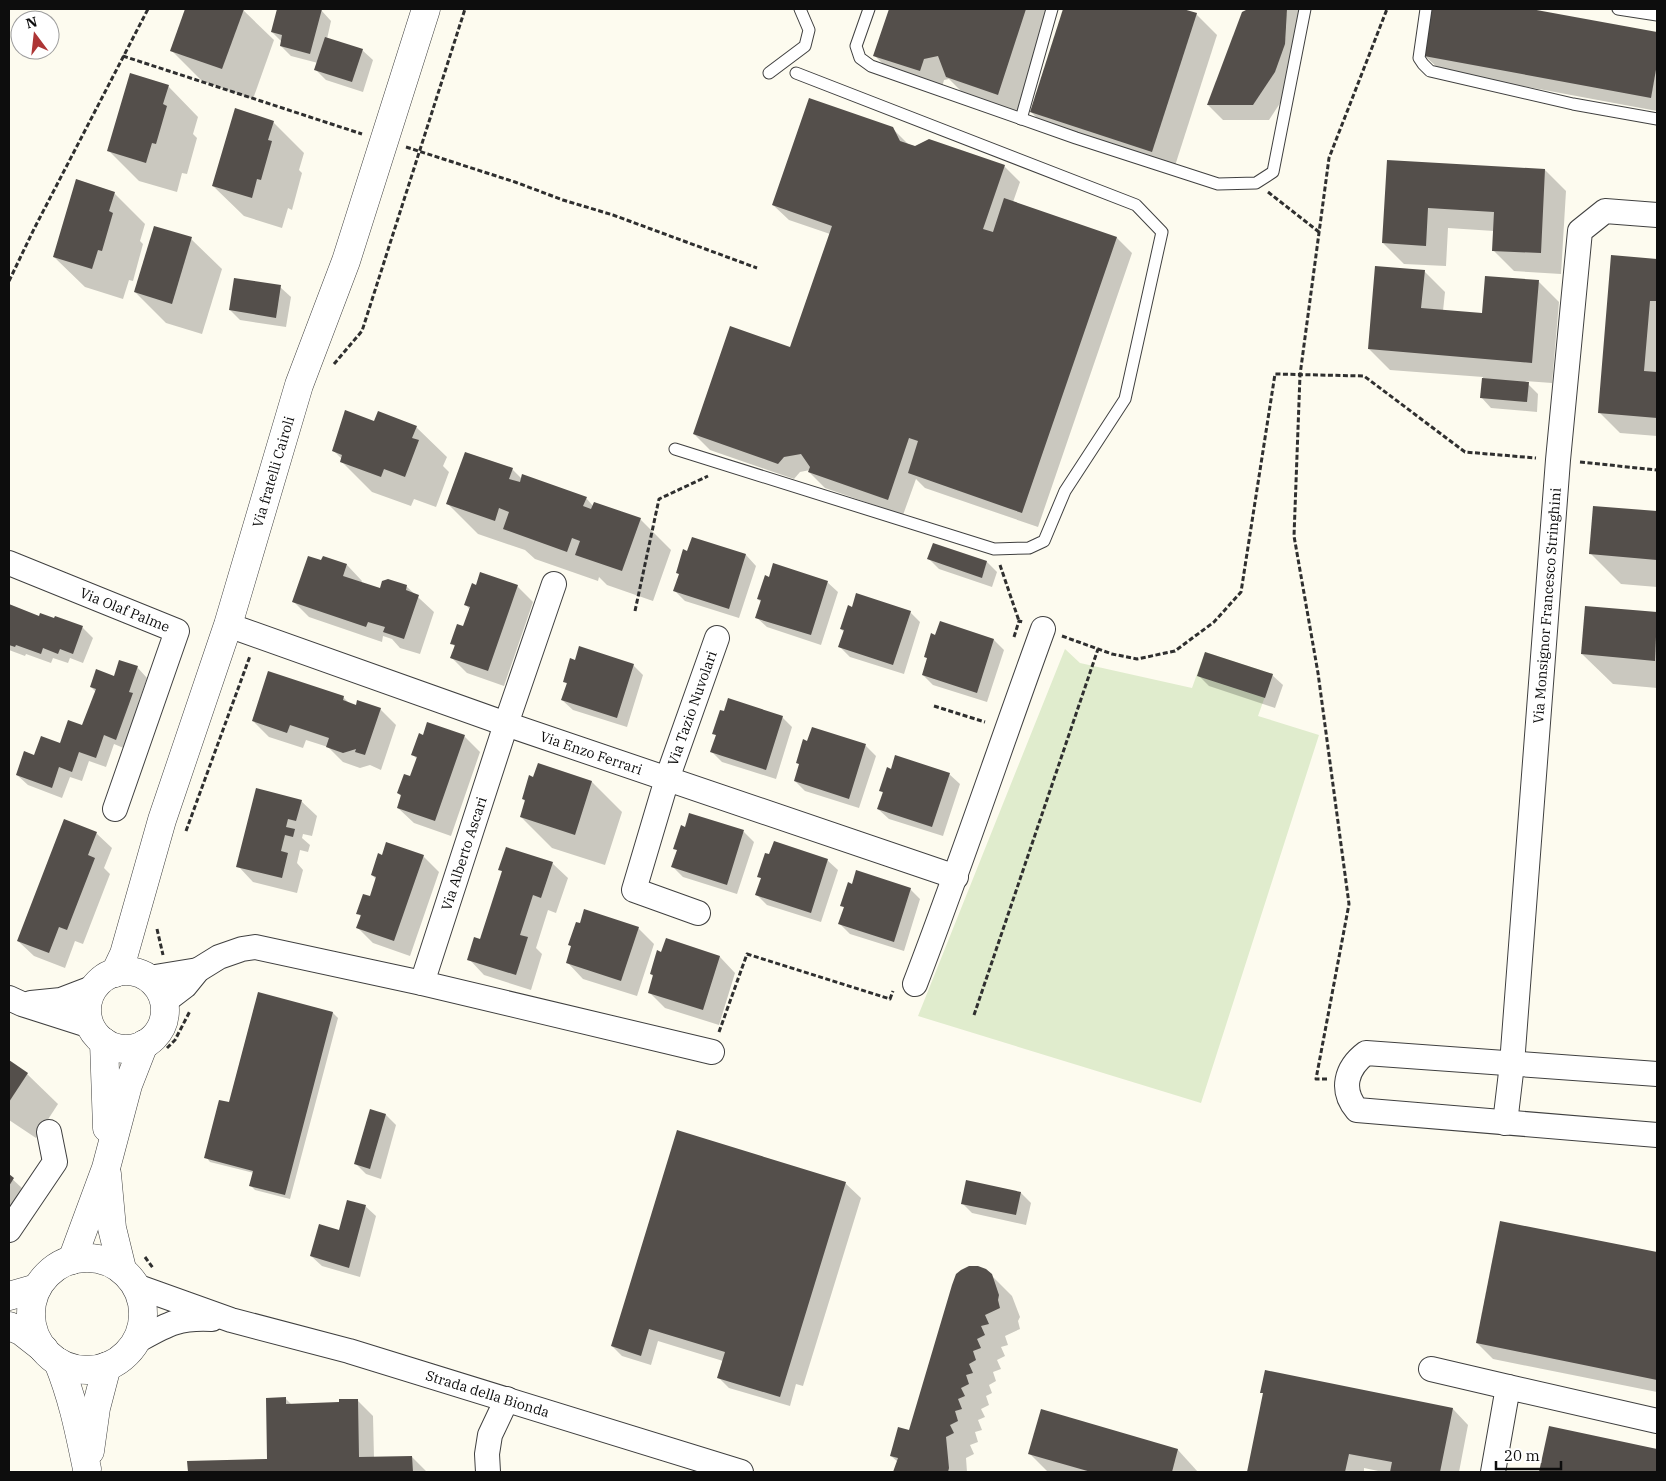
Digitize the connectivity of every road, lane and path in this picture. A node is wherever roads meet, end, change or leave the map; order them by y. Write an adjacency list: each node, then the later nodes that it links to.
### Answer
1 (148, 9): 12 (path)
2 (465, 9): 18 (path)
3 (800, 9): 13 (lane)
4 (869, 9): 15 (lane)
5 (1052, 9): 15 (lane)
6 (1305, 9): 19 (lane)
7 (1387, 9): 21 (path)
8 (1426, 9): 16 (lane)
9 (1618, 9): 10 (lane)
10 (1657, 15)
11 (427, 16): 17 (street, Via fratelli Cairoli)
12 (123, 56): 17 (path); 23 (path)
13 (769, 73)
14 (796, 73): 30 (lane)
15 (1021, 119): 19 (lane)
16 (1657, 119)
17 (385, 141): 18 (path); 35 (street, Via fratelli Cairoli)
18 (420, 151): 22 (path); 24 (path)
19 (1256, 183): 21 (path)
20 (1657, 215): 27 (street, Via Monsignor Francesco Stringhini)
21 (1319, 232): 25 (path)
22 (758, 268)
23 (9, 281)
24 (328, 370)
25 (1300, 374): 27 (path); 40 (path); 64 (path)
26 (675, 449): 28 (lane)
27 (1558, 460): 29 (path); 62 (street, Via Monsignor Francesco Stringhini)
28 (729, 466): 30 (lane); 33 (path)
29 (1657, 470)
30 (994, 549): 34 (path)
31 (9, 562): 45 (street, Via Olaf Palme)
32 (554, 584): 43 (street, Via Alberto Ascari)
33 (635, 610)
34 (1019, 621): 36 (path); 39 (path)
35 (228, 625): 37 (street, Via Enzo Ferrari); 49 (street, Via fratelli Cairoli)
36 (1043, 629): 40 (path); 47 (street)
37 (257, 635): 43 (street, Via Enzo Ferrari); 46 (path)
38 (716, 638): 44 (street, Via Tazio Nuvolari)
39 (1013, 639)
40 (1098, 648): 58 (path)
41 (934, 706): 42 (path)
42 (988, 713)
43 (506, 724): 44 (street, Via Enzo Ferrari); 53 (street, Via Alberto Ascari)
44 (667, 779): 47 (street, Via Enzo Ferrari); 48 (street, Via Tazio Nuvolari)
45 (115, 809)
46 (185, 836)
47 (956, 877): 54 (street)
48 (698, 913)
49 (145, 922): 50 (path); 51 (street, Via fratelli Cairoli); 52 (street, Via fratelli Cairoli)
50 (198, 970): 51 (street); 53 (street); 56 (street)
51 (147, 977): 52 (street); 56 (street)
52 (105, 980): 55 (street); 59 (street)
53 (422, 983): 61 (street)
54 (904, 987): 61 (path)
55 (15, 1001): 59 (street)
56 (164, 1002): 60 (street)
57 (192, 1007): 60 (path)
58 (974, 1015)
59 (97, 1034): 60 (street); 68 (street)
60 (153, 1049): 68 (street)
61 (712, 1052)
62 (1512, 1064): 63 (street); 64 (street); 65 (street, Via Monsignor Francesco Stringhini)
63 (1657, 1074)
64 (1348, 1079): 65 (street)
65 (1505, 1122): 67 (street)
66 (49, 1132): 69 (street)
67 (1657, 1135)
68 (107, 1162): 70 (street); 71 (street)
69 (9, 1230)
70 (72, 1260): 71 (street); 72 (street)
71 (139, 1270): 74 (street, Strada della Bionda); 76 (street)
72 (38, 1288): 73 (street); 77 (street)
73 (9, 1296)
74 (231, 1320): 76 (street, Strada della Bionda); 81 (street, Strada della Bionda)
75 (9, 1326): 77 (street)
76 (137, 1341): 78 (street)
77 (51, 1356): 78 (street); 83 (street)
78 (107, 1366): 83 (street)
79 (1432, 1369): 80 (street)
80 (1508, 1387): 82 (street); 86 (street)
81 (507, 1399): 84 (street); 85 (street, Strada della Bionda)
82 (1657, 1421)
83 (87, 1471)
84 (488, 1472)
85 (741, 1472)
86 (1493, 1472)

